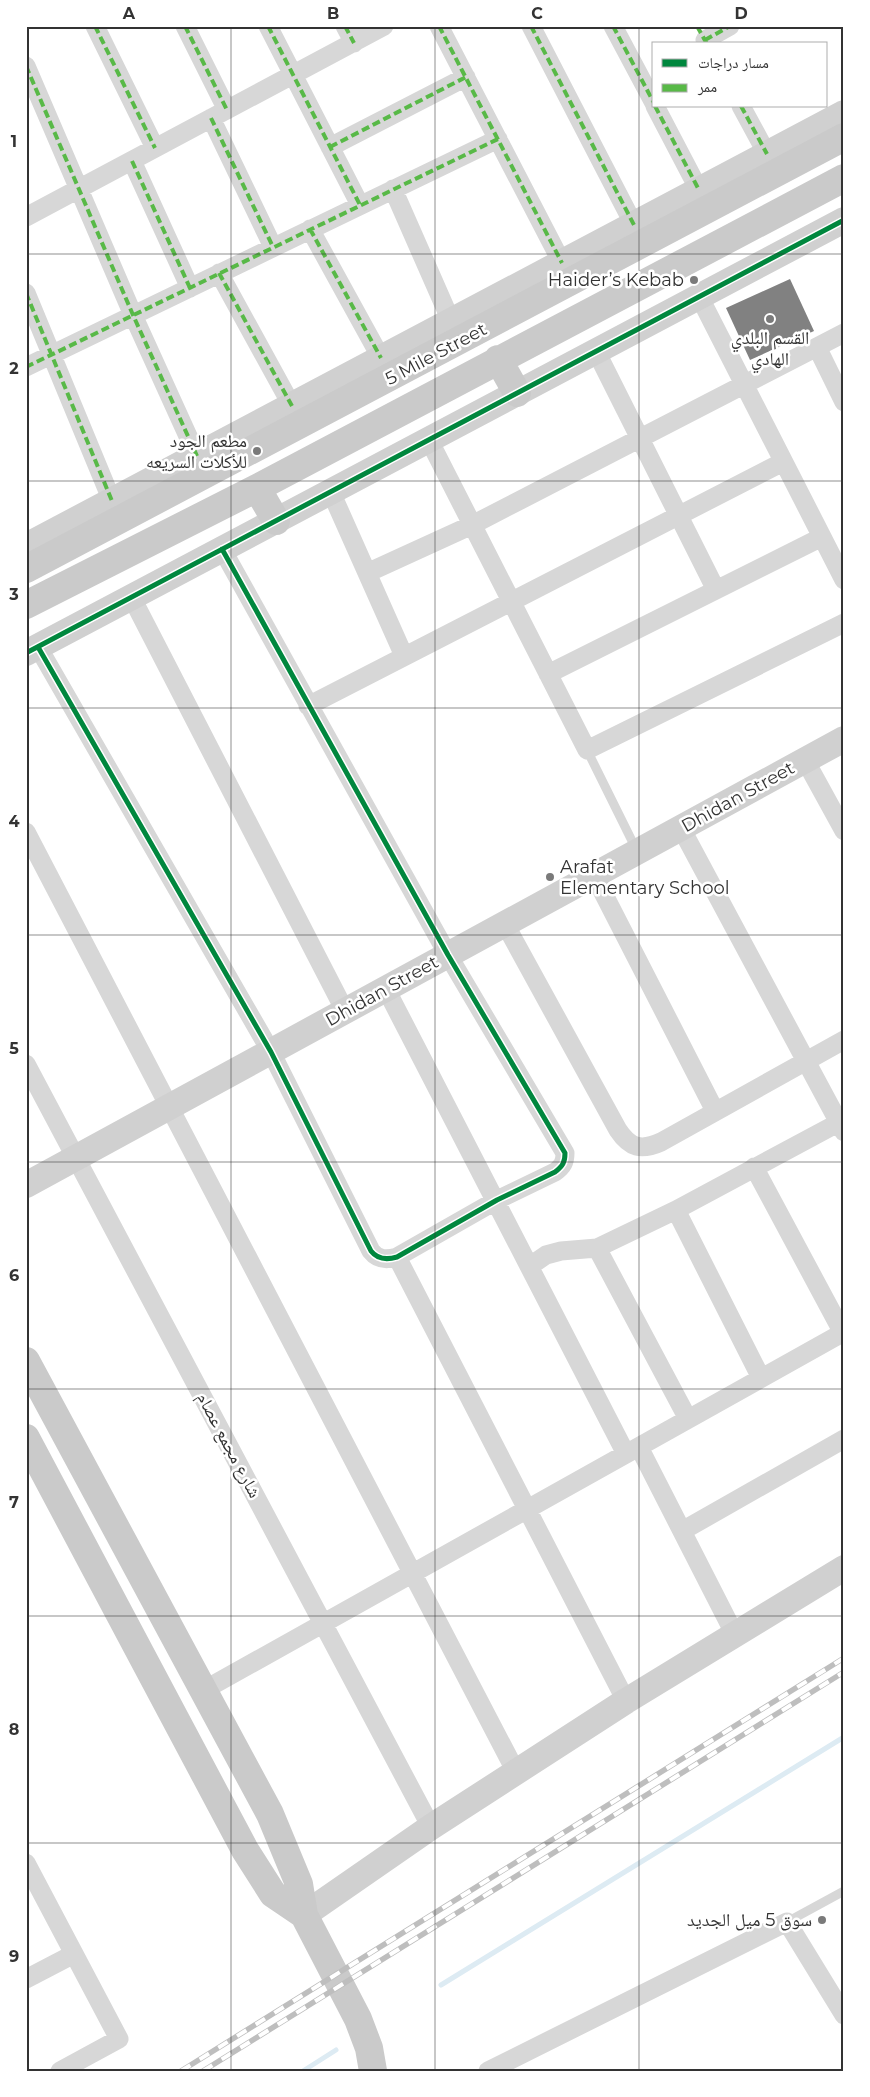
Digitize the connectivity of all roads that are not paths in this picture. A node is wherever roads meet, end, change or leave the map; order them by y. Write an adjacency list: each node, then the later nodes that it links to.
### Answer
1 (95, 26): 22 (street)
2 (185, 26): 17 (street)
3 (268, 26): 12 (street)
4 (384, 26): 9 (street)
5 (439, 26): 13 (street)
6 (531, 26): 32 (street)
7 (613, 26): 14 (street)
8 (730, 26): 10 (street)
9 (350, 34): 12 (street)
10 (703, 37)
11 (26, 66): 26 (street)
12 (293, 75): 17 (street); 21 (street)
13 (466, 77): 20 (street); 21 (street)
14 (652, 99)
15 (657, 108): 28 (street)
16 (742, 108): 23 (street)
17 (219, 114): 22 (street); 34 (street)
18 (844, 114): 23 (street)
19 (844, 137): 40 (main road, 5 Mile Street)
20 (498, 139): 27 (street); 35 (street)
21 (330, 146): 29 (street)
22 (155, 148): 24 (street)
23 (767, 154): 28 (street)
24 (132, 161): 26 (street); 37 (street)
25 (844, 178): 48 (main road, 5 Mile Street)
26 (80, 188): 30 (street); 41 (street)
27 (393, 189): 29 (street); 42 (street)
28 (699, 190): 32 (street)
29 (360, 205): 33 (street)
30 (26, 217)
31 (844, 220): 39 (street)
32 (634, 225): 35 (street)
33 (310, 230): 34 (street); 47 (street)
34 (273, 248): 36 (street)
35 (562, 263): 40 (street)
36 (219, 273): 37 (street); 53 (street)
37 (190, 288): 41 (street)
38 (26, 293): 46 (street)
39 (699, 296): 45 (street); 50 (street)
40 (498, 309): 42 (street); 56 (main road, 5 Mile Street)
41 (133, 315): 46 (street); 56 (street)
42 (451, 321): 47 (street)
43 (844, 333): 44 (street)
44 (817, 347): 50 (street); 52 (street)
45 (596, 351): 51 (street); 54 (street)
46 (50, 355): 49 (street); 60 (street)
47 (381, 358): 53 (street)
48 (498, 359): 51 (main road); 58 (main road, 5 Mile Street)
49 (26, 367)
50 (744, 384): 54 (street); 57 (street)
51 (517, 393): 55 (street)
52 (844, 402)
53 (292, 406): 56 (street)
54 (640, 438): 61 (street); 63 (street)
55 (429, 440): 59 (street); 63 (street)
56 (209, 457): 60 (street); 67 (main road, 5 Mile Street)
57 (783, 462): 61 (street); 64 (street)
58 (257, 488): 62 (main road); 73 (main road, 5 Mile Street)
59 (330, 492): 62 (street); 68 (street)
60 (112, 501): 65 (street)
61 (679, 516): 70 (street); 72 (street)
62 (276, 521): 66 (street)
63 (472, 525): 68 (street); 72 (street)
64 (822, 537): 69 (street); 70 (street)
65 (26, 546)
66 (222, 550): 71 (street); 78 (street)
67 (26, 569)
68 (367, 573): 76 (street)
69 (844, 580)
70 (716, 590): 77 (street)
71 (132, 598): 75 (street); 90 (street)
72 (511, 601): 76 (street); 77 (street)
73 (26, 605)
74 (844, 623): 80 (street)
75 (32, 650): 92 (street)
76 (404, 656): 78 (street)
77 (548, 674): 80 (street)
78 (308, 706): 88 (street)
79 (844, 739): 81 (street, Dhidan Street)
80 (587, 750): 85 (lane)
81 (805, 760): 82 (street, Dhidan Street); 84 (street)
82 (681, 828): 85 (street, Dhidan Street); 93 (street)
83 (26, 832): 95 (street)
84 (844, 832)
85 (637, 852): 86 (street, Dhidan Street)
86 (594, 875): 87 (street, Dhidan Street); 96 (street)
87 (505, 924): 88 (street, Dhidan Street); 96 (street)
88 (448, 955): 89 (street, Dhidan Street); 101 (street)
89 (386, 989): 90 (street, Dhidan Street); 101 (street)
90 (345, 1011): 92 (street, Dhidan Street)
91 (844, 1040): 93 (street)
92 (270, 1052): 95 (street, Dhidan Street); 104 (street)
93 (805, 1061): 96 (street); 97 (street)
94 (26, 1064): 98 (street, شارع مجمع عصام)
95 (170, 1107): 98 (street, Dhidan Street); 116 (street)
96 (715, 1111)
97 (841, 1127): 99 (street)
98 (76, 1158): 100 (street, Dhidan Street); 117 (street, شارع مجمع عصام)
99 (754, 1167): 102 (street); 106 (street)
100 (26, 1185)
101 (497, 1200): 104 (street); 105 (street)
102 (676, 1210): 103 (street); 108 (street)
103 (597, 1248): 105 (street); 109 (street)
104 (397, 1257): 113 (street)
105 (530, 1266): 112 (street)
106 (843, 1332): 108 (street)
107 (26, 1361): 119 (main road)
108 (761, 1378): 109 (street)
109 (688, 1419): 112 (street)
110 (26, 1438): 125 (main road)
111 (844, 1439): 114 (street)
112 (633, 1450): 113 (street); 114 (street)
113 (526, 1510): 116 (street); 120 (street)
114 (682, 1531): 118 (street)
115 (844, 1568): 118 (street)
116 (414, 1573): 117 (street); 121 (street)
117 (324, 1623): 119 (street); 122 (street, شارع مجمع عصام)
118 (735, 1635): 120 (street)
119 (204, 1690): 125 (main road)
120 (626, 1700): 121 (street)
121 (516, 1772): 122 (street)
122 (431, 1827): 125 (street)
123 (26, 1862): 127 (street)
124 (844, 1891): 126 (lane)
125 (304, 1915): 132 (main road)
126 (787, 1922): 129 (street); 130 (street)
127 (74, 1954): 128 (street); 131 (street)
128 (26, 1979)
129 (844, 2015)
130 (514, 2067): 133 (street)
131 (60, 2071)
132 (373, 2071)
133 (488, 2071)

